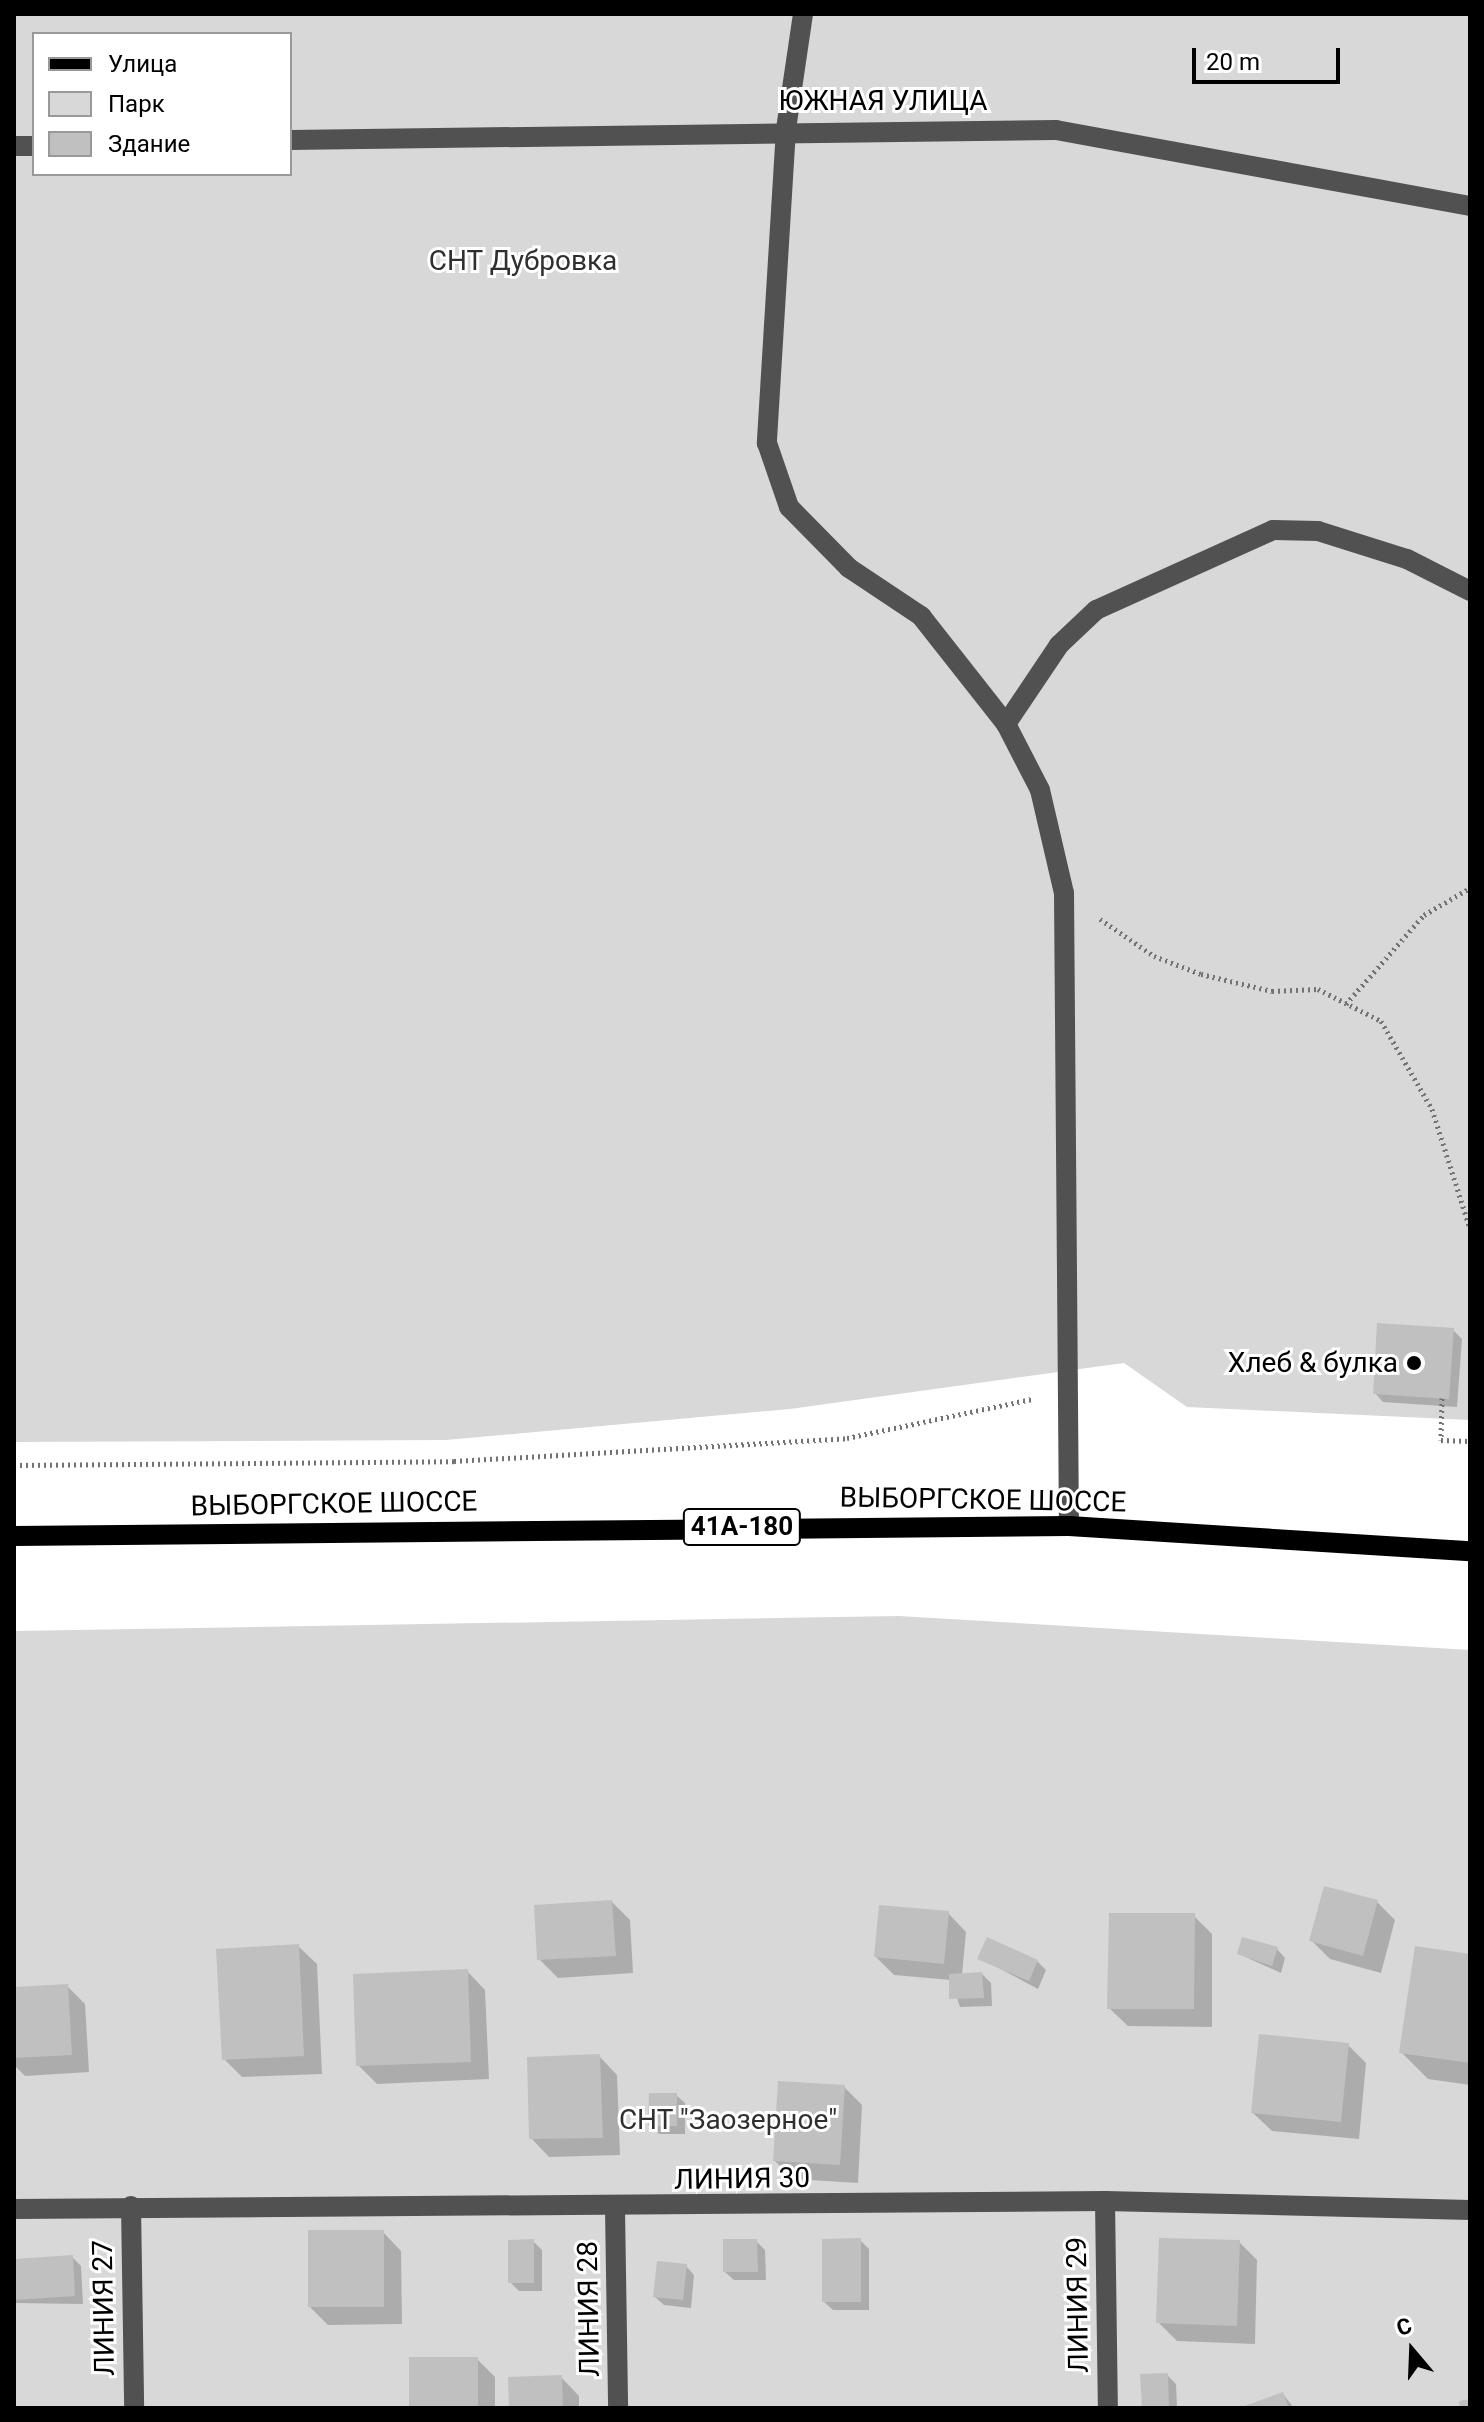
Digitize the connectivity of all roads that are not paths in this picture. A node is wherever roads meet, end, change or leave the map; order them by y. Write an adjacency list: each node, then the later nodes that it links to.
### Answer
1 (803, 14): 2 (street)
2 (786, 129): 3 (street, ЮЖНАЯ УЛИЦА); 4 (street, ЮЖНАЯ УЛИЦА); 6 (street)
3 (292, 140)
4 (1470, 206)
5 (1470, 591): 6 (street)
6 (1006, 724): 7 (street)
7 (1069, 1526): 8 (main road, ВЫБОРГСКОЕ ШОССЕ / 41А-180); 9 (main road, ВЫБОРГСКОЕ ШОССЕ / 41А-180)
8 (14, 1536)
9 (1470, 1551)
10 (1105, 2201): 13 (street, ЛИНИЯ 30); 14 (street, ЛИНИЯ 30); 17 (street, ЛИНИЯ 29)
11 (131, 2206): 12 (street, ЛИНИЯ 30); 13 (street, ЛИНИЯ 30); 15 (street, ЛИНИЯ 27)
12 (14, 2209)
13 (615, 2209): 16 (street, ЛИНИЯ 28)
14 (1470, 2210)
15 (134, 2408)
16 (618, 2408)
17 (1108, 2408)

